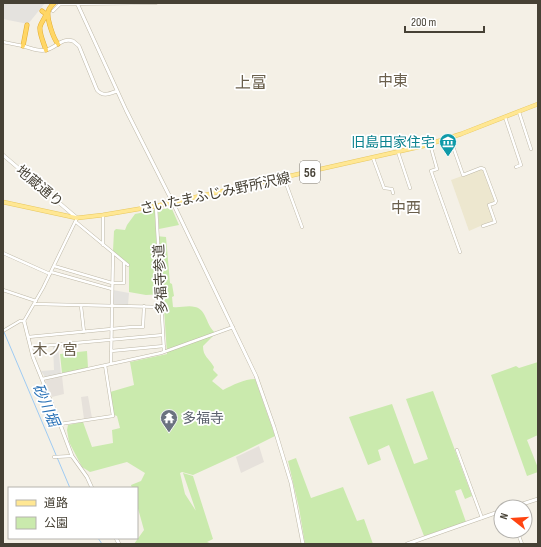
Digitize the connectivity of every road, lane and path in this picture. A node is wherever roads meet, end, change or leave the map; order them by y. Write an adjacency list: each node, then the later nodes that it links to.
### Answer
1 (54, 3): 8 (highway)
2 (156, 3): 3 (street)
3 (78, 4): 4 (street); 11 (street)
4 (53, 10)
5 (42, 11): 10 (highway)
6 (27, 25): 9 (highway)
7 (3, 42): 9 (street)
8 (58, 44): 10 (street); 11 (street)
9 (23, 46): 10 (street)
10 (46, 50)
11 (117, 91): 26 (street)
12 (538, 104): 13 (main road, さいたまふじみ野所沢線 / 56)
13 (519, 112): 14 (main road, さいたまふじみ野所沢線 / 56); 17 (street)
14 (505, 117): 15 (main road, さいたまふじみ野所沢線 / 56); 21 (street)
15 (450, 138): 16 (main road, さいたまふじみ野所沢線 / 56); 30 (street)
16 (430, 144): 18 (main road, さいたまふじみ野所沢線 / 56); 33 (street)
17 (531, 149)
18 (398, 152): 20 (main road, さいたまふじみ野所沢線 / 56); 23 (street)
19 (3, 155): 29 (street, 地蔵通り)
20 (373, 158): 22 (main road, さいたまふじみ野所沢線 / 56); 24 (street)
21 (516, 167)
22 (284, 178): 26 (main road, さいたまふじみ野所沢線 / 56); 31 (street)
23 (410, 188)
24 (393, 192)
25 (3, 202): 29 (main road, さいたまふじみ野所沢線 / 56)
26 (172, 203): 27 (main road, さいたまふじみ野所沢線 / 56); 51 (street)
27 (156, 206): 28 (main road, さいたまふじみ野所沢線 / 56); 49 (street, 多福寺参道)
28 (103, 215): 29 (main road, さいたまふじみ野所沢線 / 56); 32 (street)
29 (77, 220): 32 (street); 38 (street)
30 (483, 226)
31 (302, 227)
32 (103, 245): 35 (street)
33 (460, 252)
34 (3, 253): 39 (street)
35 (113, 253): 36 (street); 42 (street)
36 (124, 262): 37 (street); 42 (street)
37 (128, 265)
38 (54, 266): 39 (street); 40 (street)
39 (50, 273): 41 (street); 45 (street)
40 (82, 274): 41 (street); 42 (street)
41 (81, 280): 43 (street)
42 (112, 282): 43 (street)
43 (112, 289): 46 (street)
44 (3, 290): 45 (street)
45 (36, 302): 47 (street); 50 (street)
46 (112, 305): 47 (street); 48 (street); 52 (street)
47 (81, 306): 54 (street)
48 (144, 306): 49 (street); 52 (street)
49 (162, 307): 55 (street, 多福寺参道)
50 (24, 321): 53 (street); 56 (street)
51 (233, 326): 61 (street); 72 (street)
52 (112, 329): 54 (street); 57 (street)
53 (5, 330)
54 (84, 332): 56 (street)
55 (163, 335): 57 (street); 58 (street, 多福寺参道)
56 (28, 337): 59 (street)
57 (111, 340): 59 (street); 60 (street)
58 (164, 346): 60 (street); 61 (street, 多福寺参道)
59 (31, 347): 64 (street)
60 (111, 351): 62 (street)
61 (164, 352): 62 (street)
62 (111, 364): 63 (street)
63 (105, 365): 64 (street); 65 (street)
64 (42, 379): 65 (street)
65 (60, 424): 67 (street)
66 (457, 450): 71 (street)
67 (72, 456): 68 (street); 69 (street)
68 (54, 457)
69 (92, 487)
70 (493, 514): 71 (street)
71 (482, 518): 73 (street)
72 (303, 544)
73 (407, 544)

